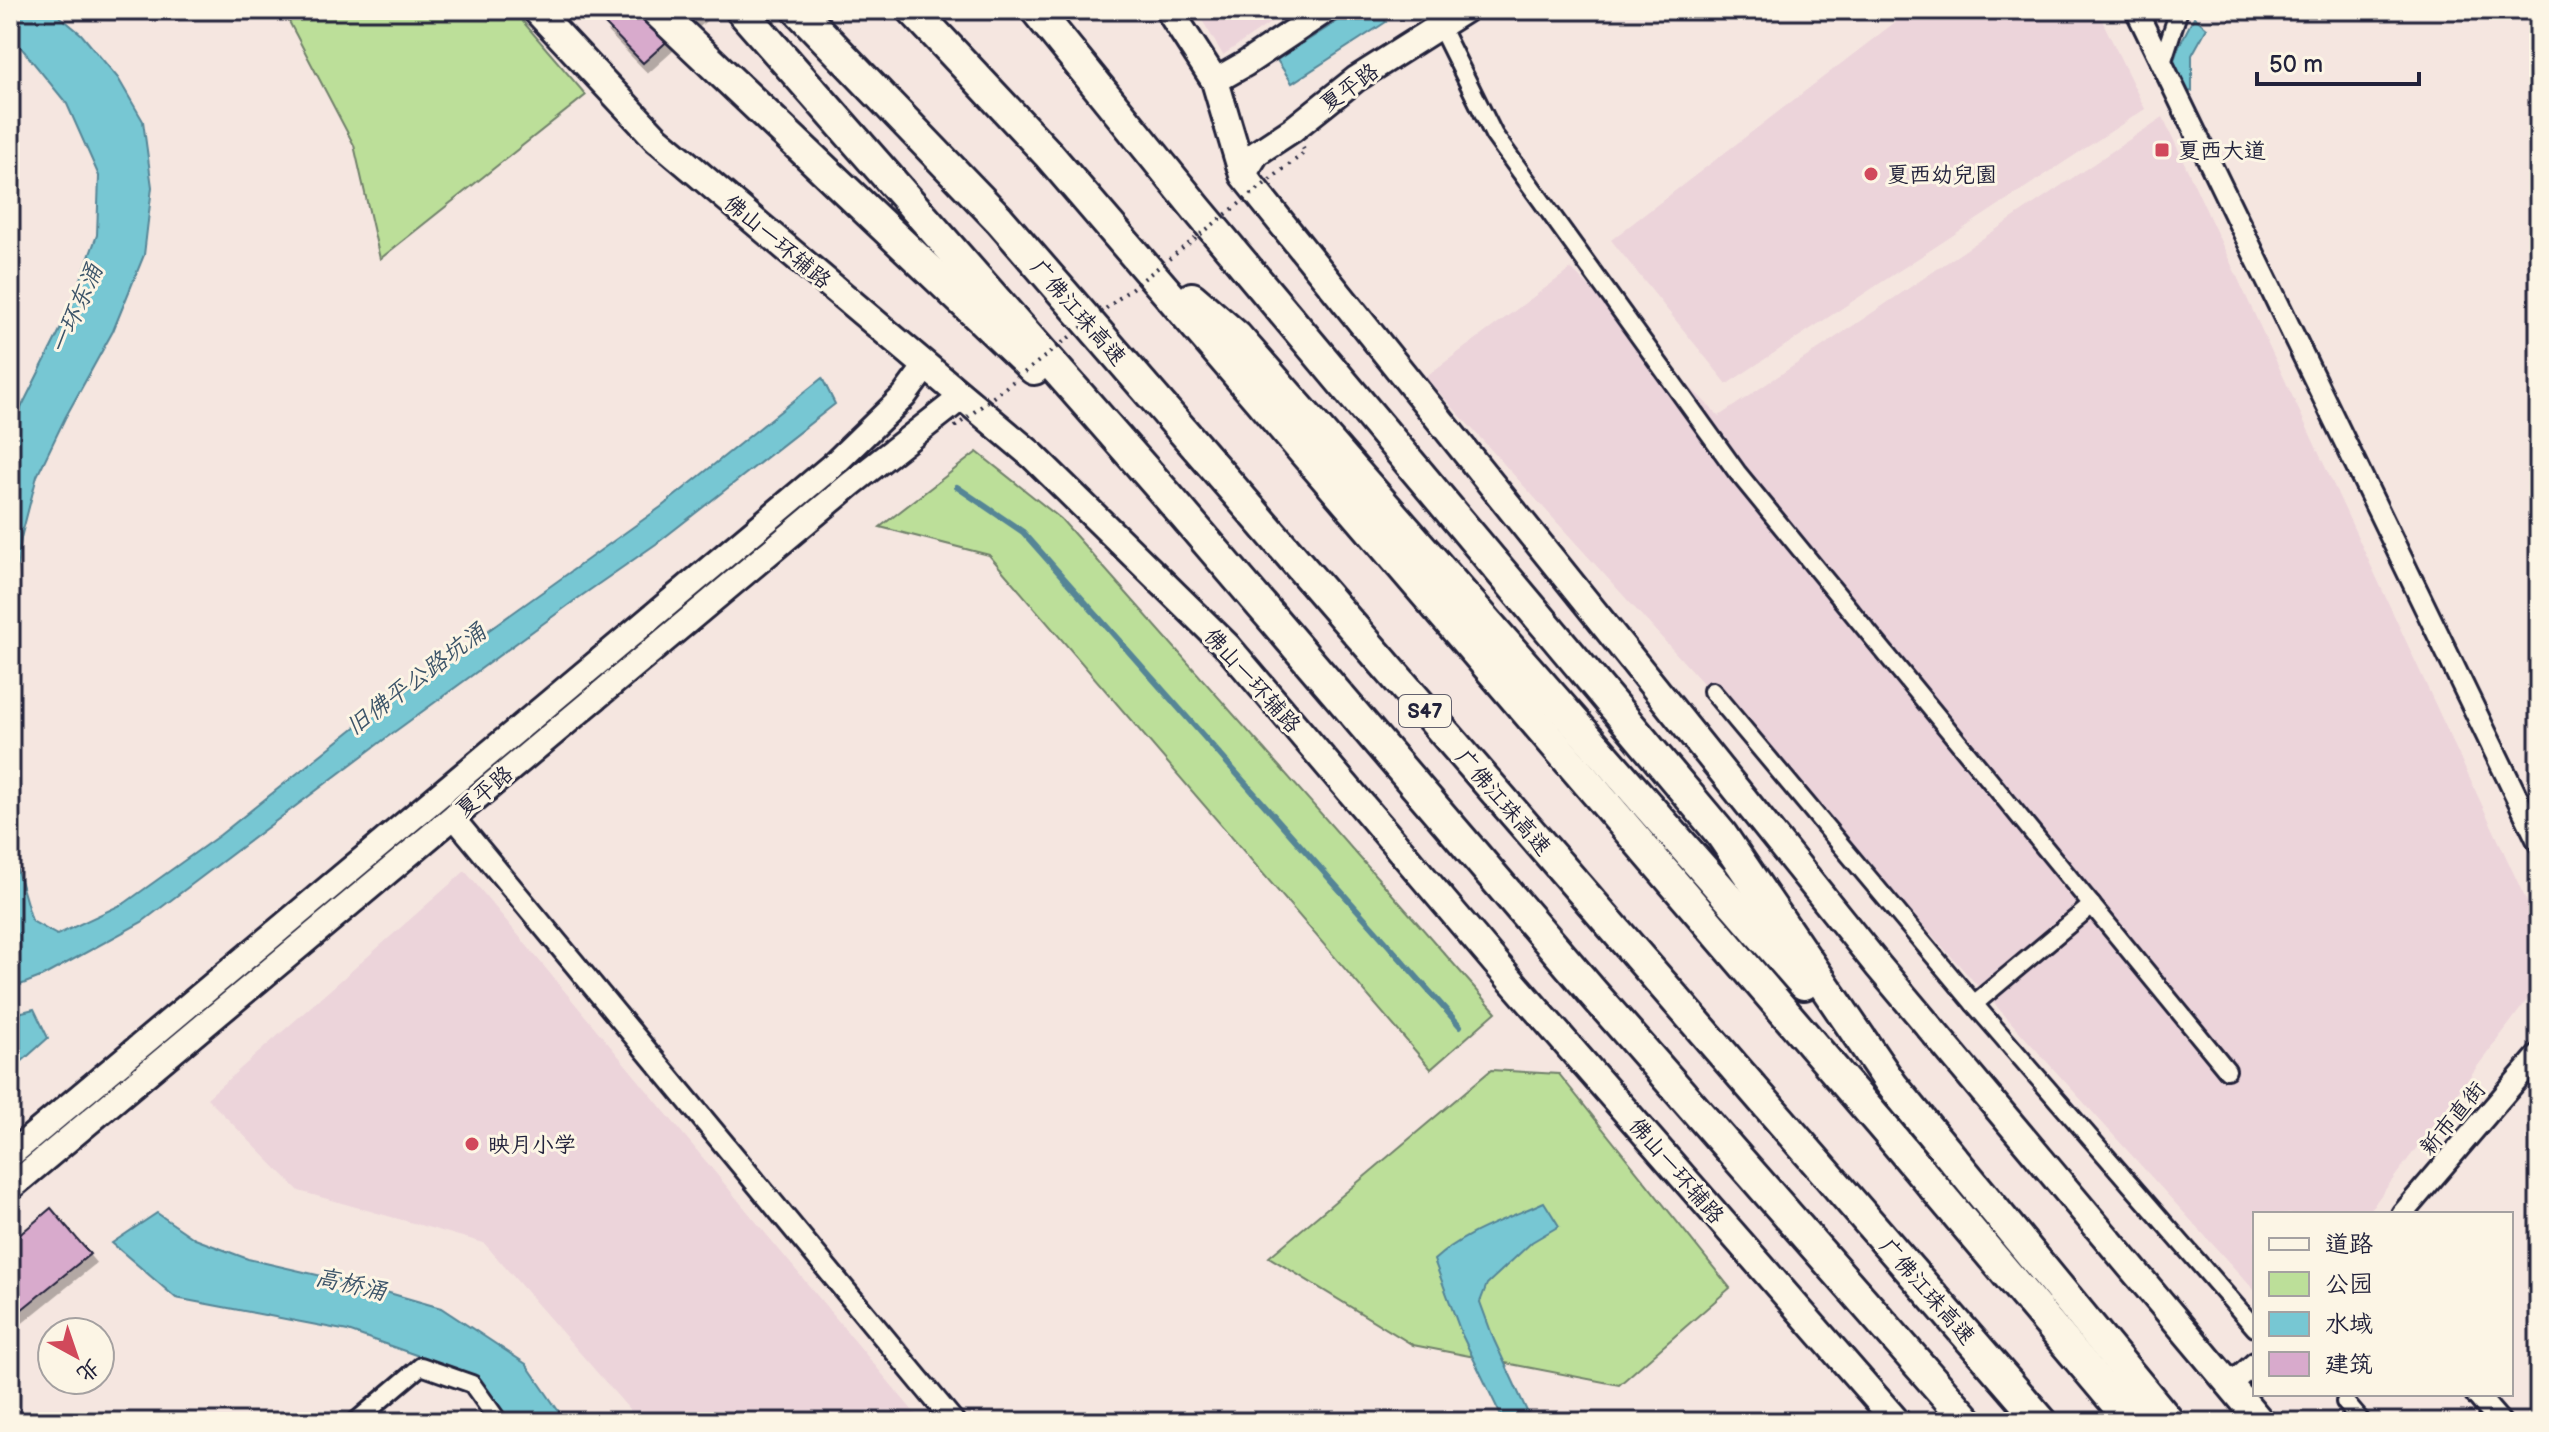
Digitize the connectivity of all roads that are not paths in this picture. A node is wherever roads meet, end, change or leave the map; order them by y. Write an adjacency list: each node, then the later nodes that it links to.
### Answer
1 (536, 10): 17 (main road, 佛山一环辅路)
2 (656, 10): 19 (highway)
3 (741, 10): 19 (highway)
4 (798, 10): 41 (highway, 广佛江珠高速 / S47)
5 (913, 10): 16 (highway)
6 (1036, 10): 27 (highway)
7 (1169, 10): 14 (main road)
8 (1326, 10): 14 (main road)
9 (1465, 10): 12 (main road, 夏平路)
10 (2136, 10): 13 (street)
11 (2179, 10): 13 (street)
12 (1434, 18): 15 (main road, 夏平路); 23 (street)
13 (2162, 63): 22 (street)
14 (1215, 81): 15 (main road)
15 (1243, 175): 33 (main road)
16 (1105, 221): 27 (highway); 42 (highway)
17 (926, 366): 18 (main road, 佛山一环辅路); 28 (main road, 夏平路)
18 (962, 397): 21 (main road, 夏平路); 39 (main road, 佛山一环辅路)
19 (1166, 494): 40 (highway)
20 (1712, 691): 24 (street)
21 (453, 817): 29 (main road, 夏平路); 38 (street)
22 (2538, 837)
23 (2092, 905): 24 (street); 26 (street)
24 (1974, 1004): 31 (street)
25 (2539, 1054): 30 (street, 新市直街)
26 (2227, 1070)
27 (1892, 1085): 43 (highway)
28 (10, 1155)
29 (10, 1188)
30 (2404, 1212)
31 (2253, 1326)
32 (2253, 1365): 33 (street)
33 (2230, 1385): 44 (main road)
34 (2478, 1396): 46 (street)
35 (2345, 1402): 45 (street)
36 (355, 1422): 37 (street)
37 (499, 1422)
38 (954, 1422)
39 (1897, 1422)
40 (1969, 1422)
41 (2042, 1422)
42 (2132, 1422)
43 (2169, 1422)
44 (2261, 1422)
45 (2362, 1422)
46 (2500, 1422)

